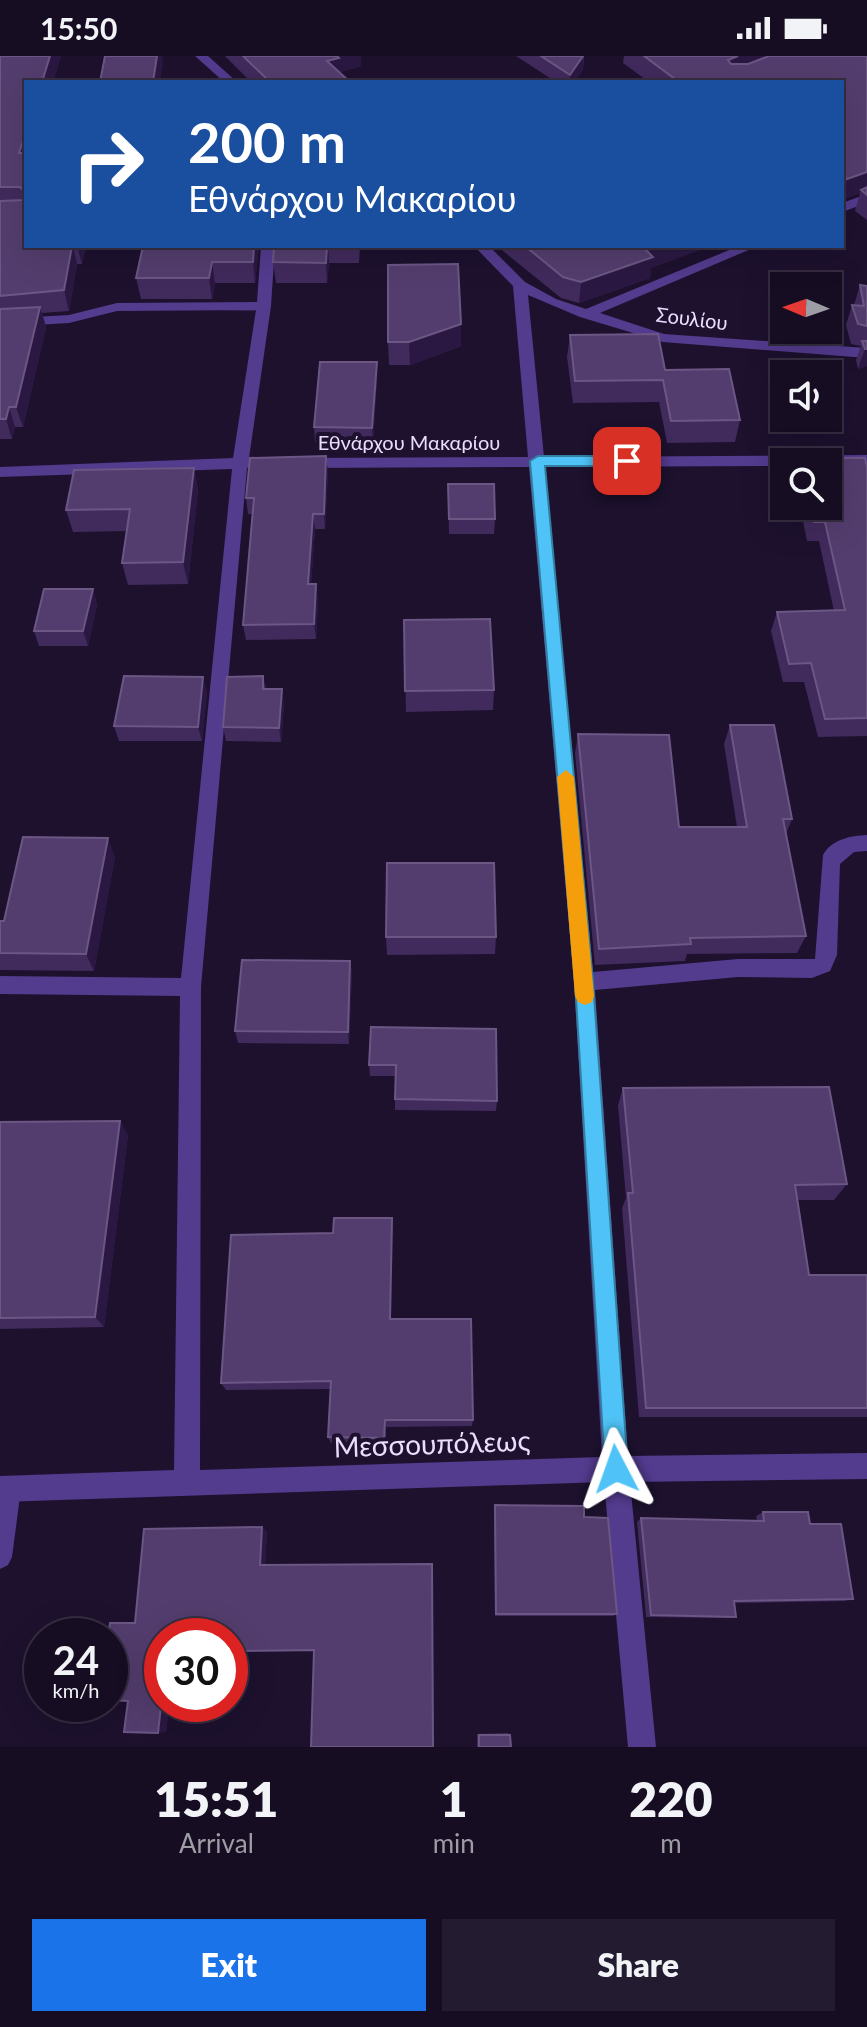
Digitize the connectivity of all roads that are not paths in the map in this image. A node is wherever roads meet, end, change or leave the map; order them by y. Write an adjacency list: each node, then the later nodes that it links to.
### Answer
1 (201, 56): 2 (street)
2 (229, 80)
3 (867, 198): 4 (street)
4 (844, 207)
5 (268, 248): 9 (street)
6 (483, 248): 8 (street, Σουλίου)
7 (746, 248): 10 (street)
8 (520, 285): 10 (street, Σουλίου); 14 (street)
9 (264, 306): 11 (street); 15 (street)
10 (585, 314): 12 (street, Σουλίου)
11 (0, 323)
12 (867, 353)
13 (867, 460): 14 (street, Εθνάρχου Μακαρίου)
14 (538, 461): 15 (street, Εθνάρχου Μακαρίου); 18 (street)
15 (240, 463): 16 (street, Εθνάρχου Μακαρίου); 20 (street)
16 (0, 472)
17 (867, 843): 18 (street)
18 (584, 982): 22 (street)
19 (0, 985): 20 (street)
20 (191, 987): 23 (street)
21 (867, 1466): 22 (street, Μεσσουπόλεως)
22 (616, 1469): 23 (street, Μεσσουπόλεως); 26 (street)
23 (187, 1482): 24 (street, Μεσσουπόλεως)
24 (4, 1489): 25 (lane)
25 (0, 1557)
26 (642, 1747)

